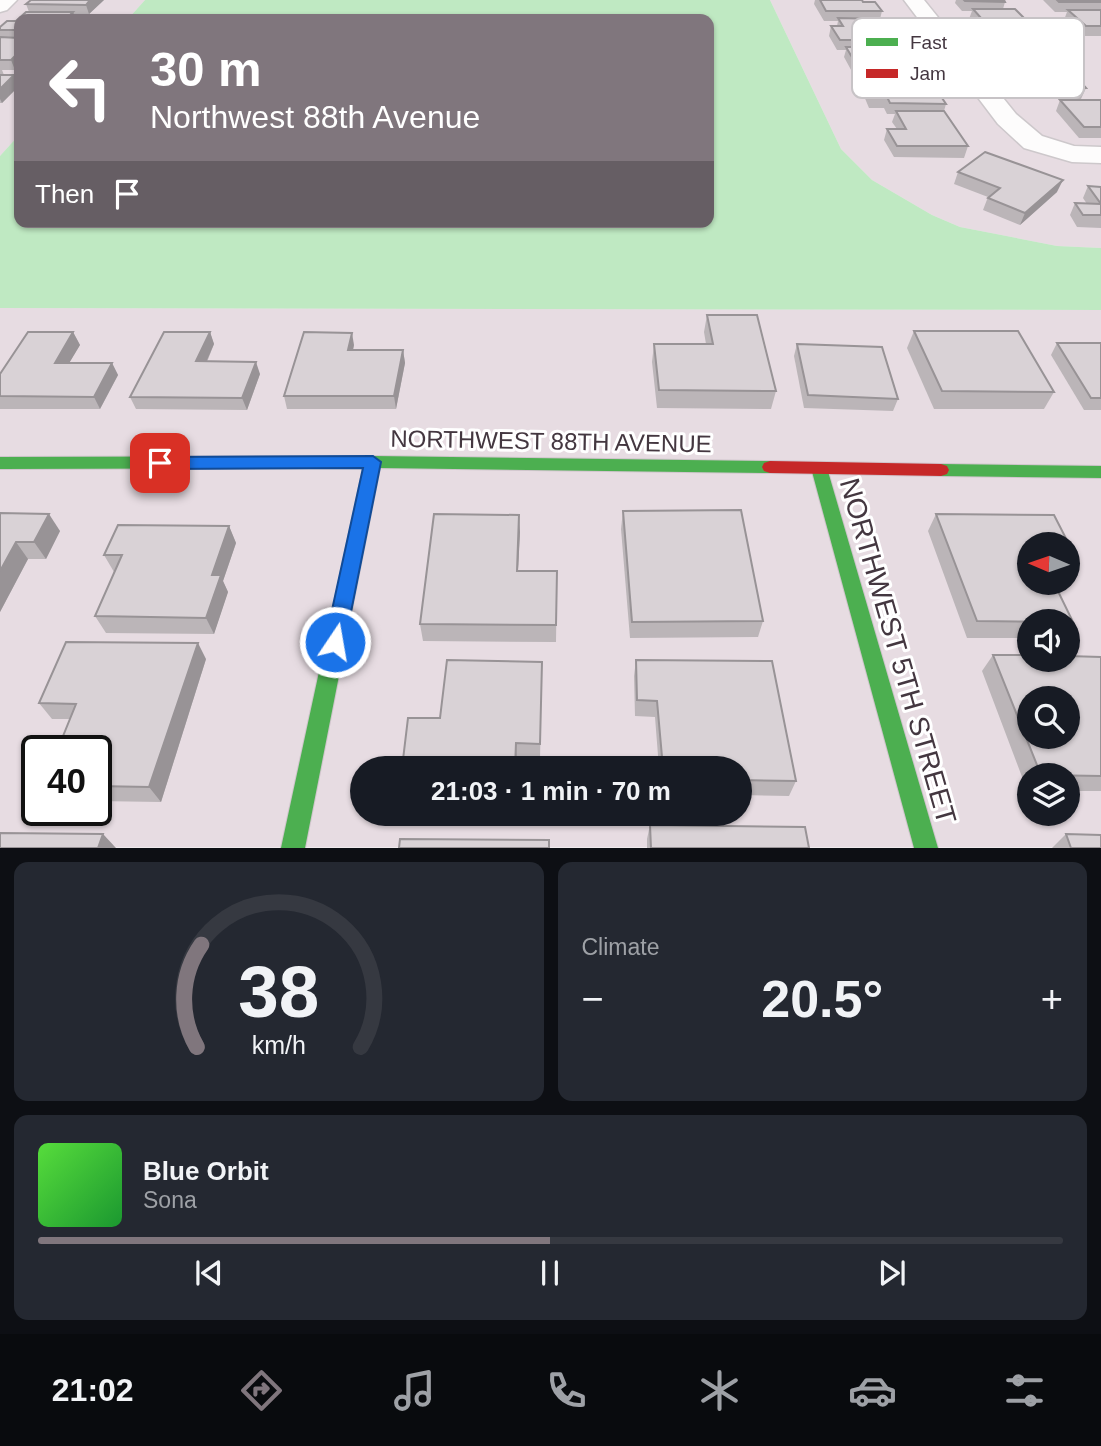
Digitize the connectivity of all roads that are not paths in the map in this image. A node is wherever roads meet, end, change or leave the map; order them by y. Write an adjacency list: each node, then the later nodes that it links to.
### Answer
1 (7, 0): 3 (street)
2 (914, 0): 4 (street)
3 (0, 6)
4 (928, 18)
5 (991, 98): 6 (street)
6 (1101, 155)
7 (373, 462): 8 (street, NORTHWEST 88TH AVENUE); 9 (street, NORTHWEST 88TH AVENUE); 11 (street)
8 (0, 464)
9 (819, 468): 10 (street, NORTHWEST 88TH AVENUE); 12 (street, NORTHWEST 5TH STREET)
10 (1101, 472)
11 (293, 848)
12 (926, 848)

